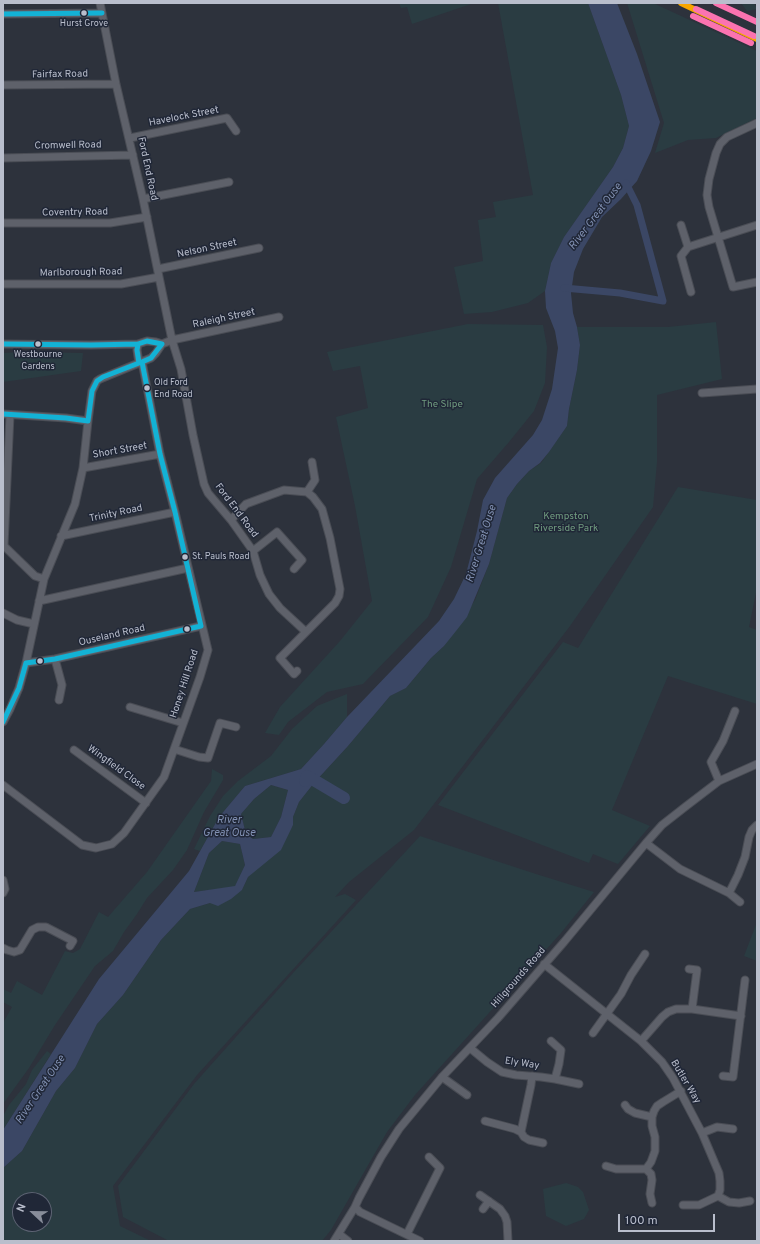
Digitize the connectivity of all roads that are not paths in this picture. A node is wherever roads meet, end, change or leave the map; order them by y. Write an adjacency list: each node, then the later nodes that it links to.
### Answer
1 (100, 3): 2 (street, Ford End Road)
2 (102, 13): 3 (street); 4 (street, Ford End Road)
3 (3, 14)
4 (116, 84): 5 (street, Fairfax Road); 8 (street, Ford End Road)
5 (3, 85)
6 (757, 124): 17 (street)
7 (236, 131): 8 (street, Havelock Street)
8 (130, 138): 9 (street, Ford End Road)
9 (133, 155): 10 (street, Cromwell Road); 12 (street, Ford End Road)
10 (3, 158)
11 (229, 182): 12 (street)
12 (143, 199): 13 (street, Ford End Road)
13 (146, 217): 14 (street, Coventry Road); 20 (street, Ford End Road)
14 (3, 223)
15 (681, 225): 19 (street)
16 (757, 225): 17 (street)
17 (719, 238): 19 (street); 22 (street)
18 (259, 248): 20 (street, Nelson Street)
19 (688, 248): 24 (street)
20 (158, 269): 21 (street, Ford End Road)
21 (159, 277): 23 (street, Marlborough Road); 26 (street, Ford End Road)
22 (757, 282)
23 (3, 284)
24 (691, 292)
25 (279, 317): 26 (street, Raleigh Street)
26 (172, 340): 29 (street); 41 (street, Ford End Road)
27 (3, 344): 28 (street)
28 (138, 344): 29 (street); 30 (street)
29 (162, 344): 30 (street)
30 (140, 362): 34 (street); 35 (street, Honey Hill Road)
31 (757, 389): 32 (street)
32 (702, 393)
33 (7, 414): 34 (street); 38 (street)
34 (88, 421): 37 (street)
35 (160, 454): 37 (street, Short Street); 40 (street, Honey Hill Road)
36 (312, 462): 39 (street)
37 (83, 468): 42 (street)
38 (5, 480): 43 (street)
39 (307, 492): 41 (street); 52 (street)
40 (175, 512): 42 (street, Trinity Road); 45 (street, Honey Hill Road)
41 (231, 520): 44 (street, Ford End Road)
42 (61, 536): 47 (street)
43 (4, 545): 47 (street)
44 (253, 551): 46 (street); 52 (street, Ford End Road)
45 (188, 568): 48 (street); 51 (street, Honey Hill Road)
46 (294, 569)
47 (44, 579): 48 (street)
48 (39, 601): 50 (street)
49 (3, 613): 50 (street)
50 (34, 624): 54 (street)
51 (201, 626): 53 (street, Ouseland Road); 61 (street, Honey Hill Road)
52 (306, 632): 55 (street)
53 (55, 659): 54 (street, Ouseland Road); 56 (street)
54 (26, 663): 58 (street)
55 (297, 671)
56 (59, 699)
57 (130, 707): 61 (street)
58 (7, 708): 60 (street)
59 (735, 712): 66 (street)
60 (3, 722)
61 (183, 723): 63 (street, Honey Hill Road)
62 (236, 727): 63 (street)
63 (174, 749): 68 (street, Honey Hill Road)
64 (74, 750): 68 (street, Wingfield Close)
65 (757, 764): 66 (street, Hillgrounds Road)
66 (719, 781): 70 (street, Hillgrounds Road)
67 (3, 785): 68 (street, Honey Hill Road)
68 (146, 803)
69 (757, 825): 73 (street)
70 (646, 843): 73 (street); 78 (street, Hillgrounds Road)
71 (3, 880): 72 (street)
72 (3, 893)
73 (728, 893): 74 (street)
74 (740, 902)
75 (74, 943): 76 (street)
76 (3, 948)
77 (645, 954): 82 (street)
78 (544, 964): 82 (street, Butler Way); 87 (street, Hillgrounds Road)
79 (689, 969): 81 (street)
80 (745, 980): 83 (street)
81 (692, 1009): 83 (street); 86 (street)
82 (608, 1014): 84 (street); 86 (street, Butler Way)
83 (741, 1016): 89 (street)
84 (593, 1033)
85 (551, 1041): 91 (street)
86 (641, 1041): 93 (street, Butler Way)
87 (470, 1048): 88 (street, Ely Way); 90 (street, Hillgrounds Road)
88 (532, 1076): 91 (street, Ely Way); 99 (street)
89 (723, 1076)
90 (442, 1077): 94 (street); 111 (street, Hillgrounds Road)
91 (554, 1079): 92 (street, Ely Way)
92 (579, 1084)
93 (681, 1091): 96 (street); 100 (street, Butler Way)
94 (467, 1095)
95 (626, 1109): 96 (street)
96 (652, 1117): 104 (street)
97 (485, 1121): 99 (street)
98 (733, 1129): 100 (street)
99 (521, 1132): 101 (street)
100 (702, 1133): 106 (street, Butler Way)
101 (543, 1143)
102 (429, 1157): 114 (street)
103 (606, 1166): 104 (street)
104 (646, 1169): 109 (street)
105 (480, 1195): 107 (street)
106 (718, 1196): 108 (street); 110 (street)
107 (489, 1201): 112 (street); 118 (street)
108 (750, 1201)
109 (652, 1203)
110 (683, 1205)
111 (355, 1207): 113 (street, Hillgrounds Road); 114 (street)
112 (483, 1209)
113 (339, 1234): 115 (street, Hillgrounds Road); 116 (street)
114 (407, 1234): 117 (street)
115 (334, 1241)
116 (348, 1241)
117 (420, 1241)
118 (508, 1241)

